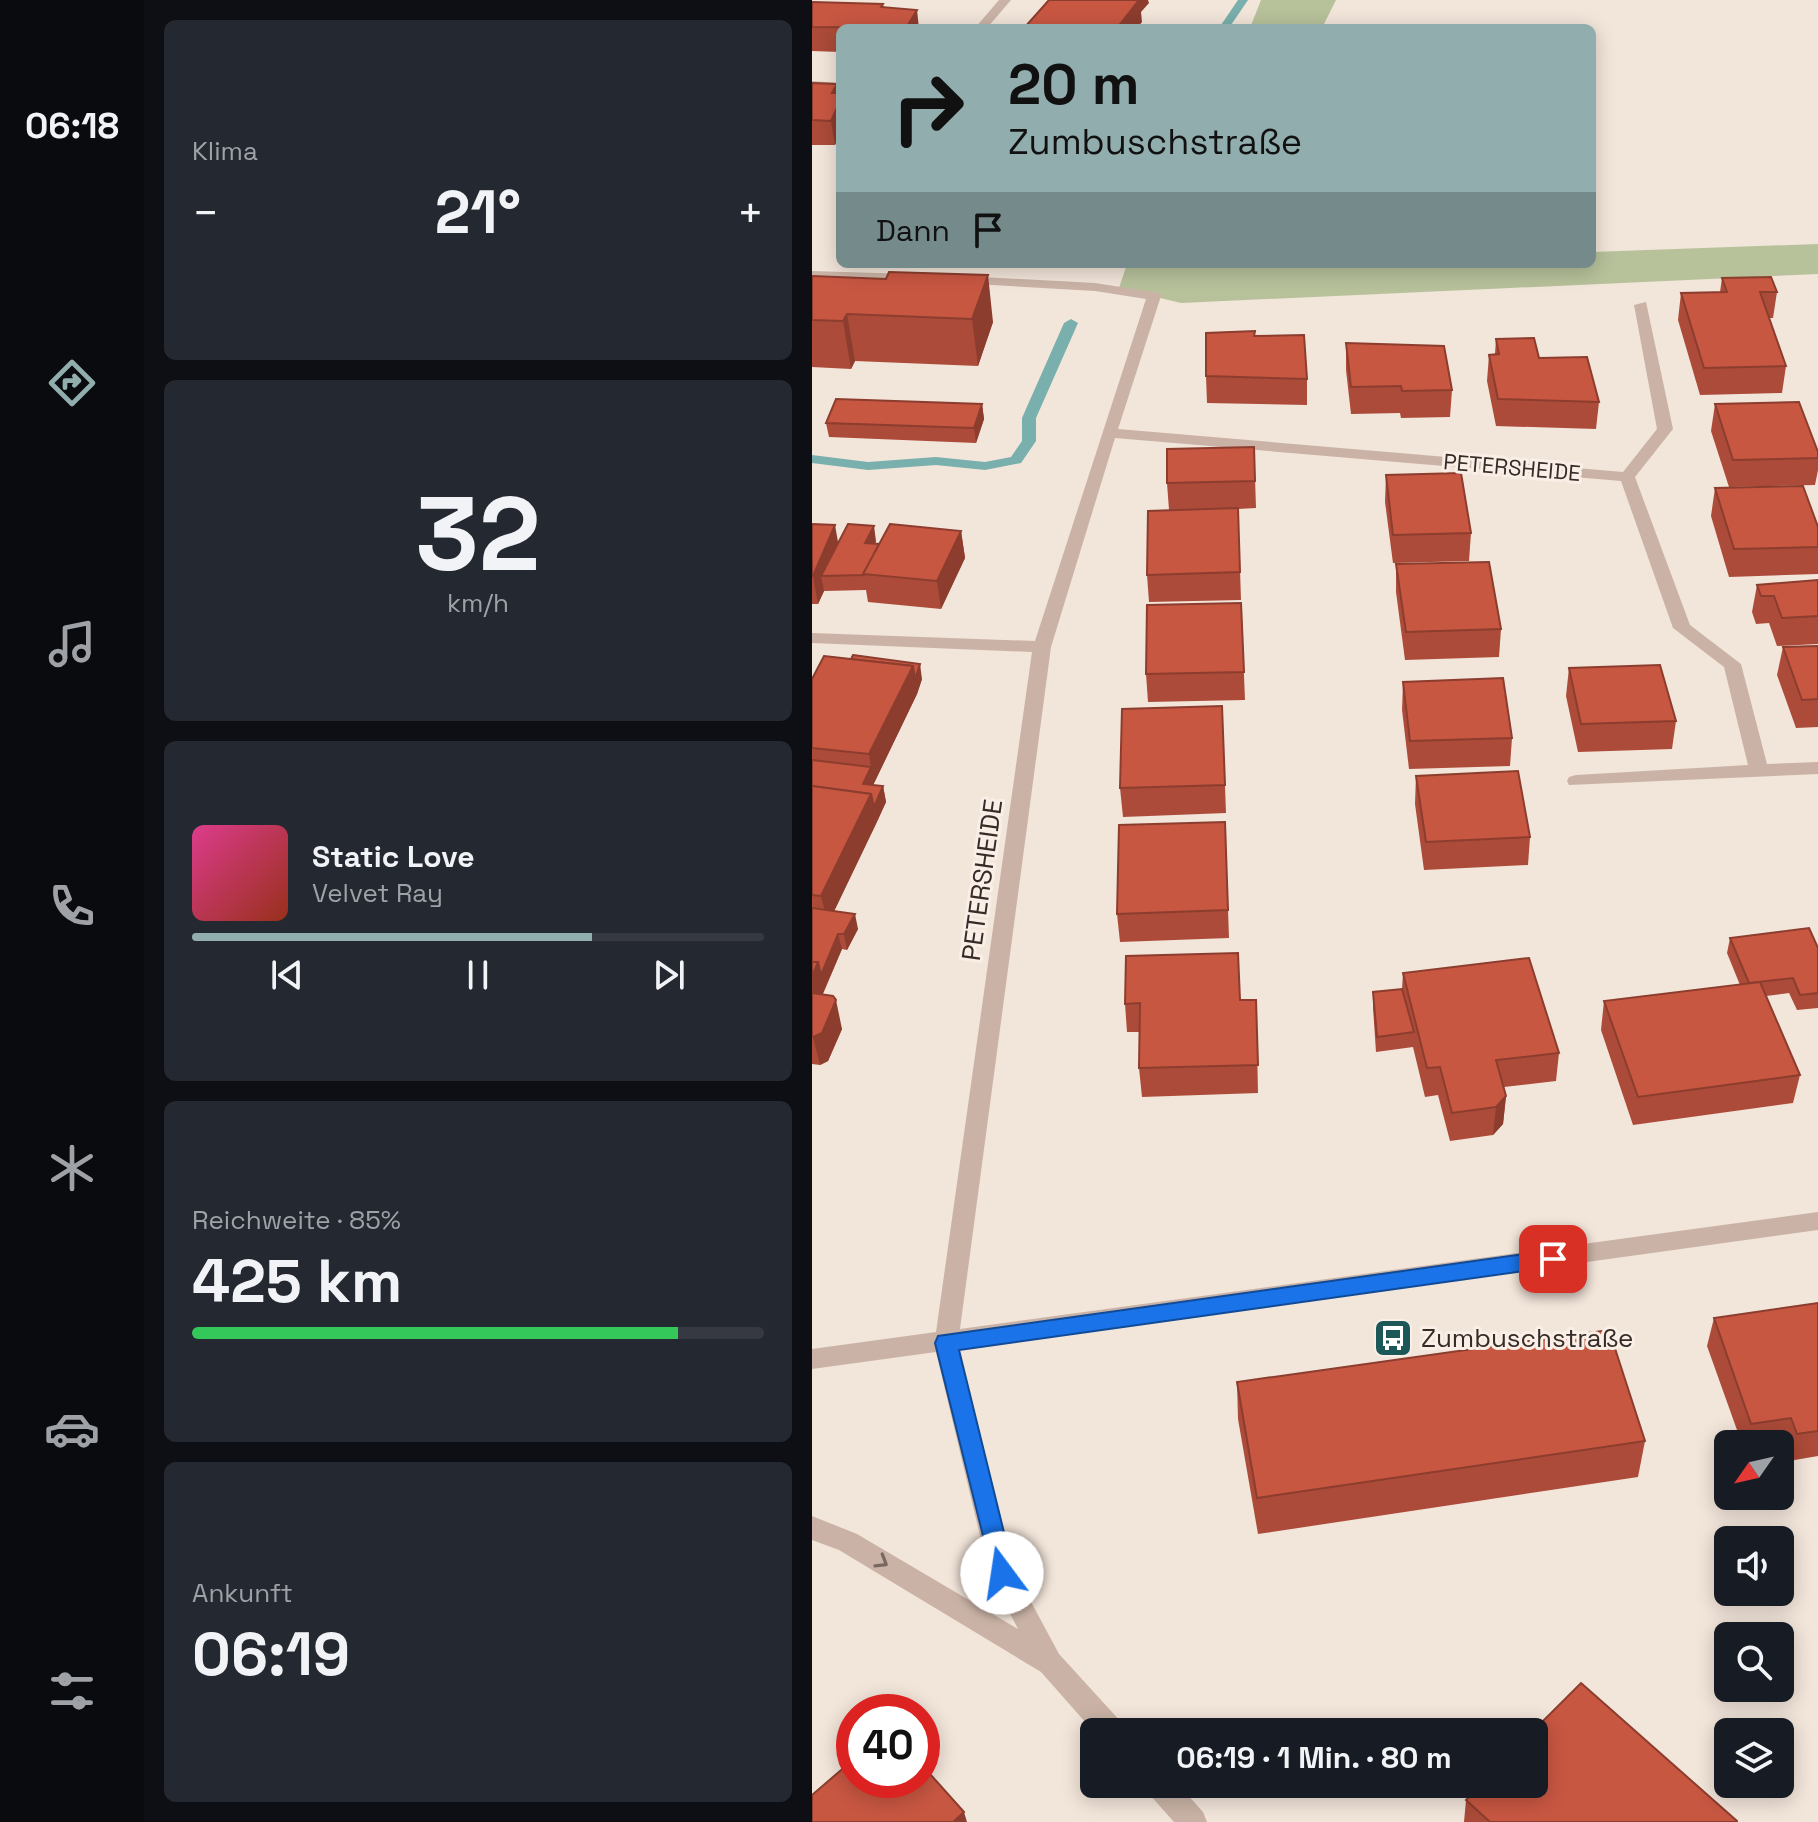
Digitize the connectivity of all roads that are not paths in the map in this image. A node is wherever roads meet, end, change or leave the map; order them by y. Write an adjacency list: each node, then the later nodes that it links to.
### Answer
1 (1005, 0): 2 (street)
2 (984, 24)
3 (812, 85): 4 (street)
4 (836, 87)
5 (849, 270): 6 (street); 7 (street)
6 (812, 275)
7 (921, 278)
8 (950, 280): 10 (street, PETERSHEIDE)
9 (1641, 305): 11 (street)
10 (1109, 433): 11 (street, PETERSHEIDE); 13 (street, PETERSHEIDE)
11 (1627, 477): 15 (street)
12 (812, 638): 13 (street)
13 (1042, 647): 18 (street, PETERSHEIDE)
14 (1818, 768): 15 (street)
15 (1759, 771): 16 (street)
16 (1576, 781)
17 (1818, 1221): 18 (street)
18 (946, 1343): 19 (street); 21 (street)
19 (812, 1359)
20 (812, 1528): 21 (street, one-way to 21)
21 (1050, 1663): 22 (street)
22 (1099, 1718)
23 (1172, 1798): 24 (street)
24 (1193, 1822)

